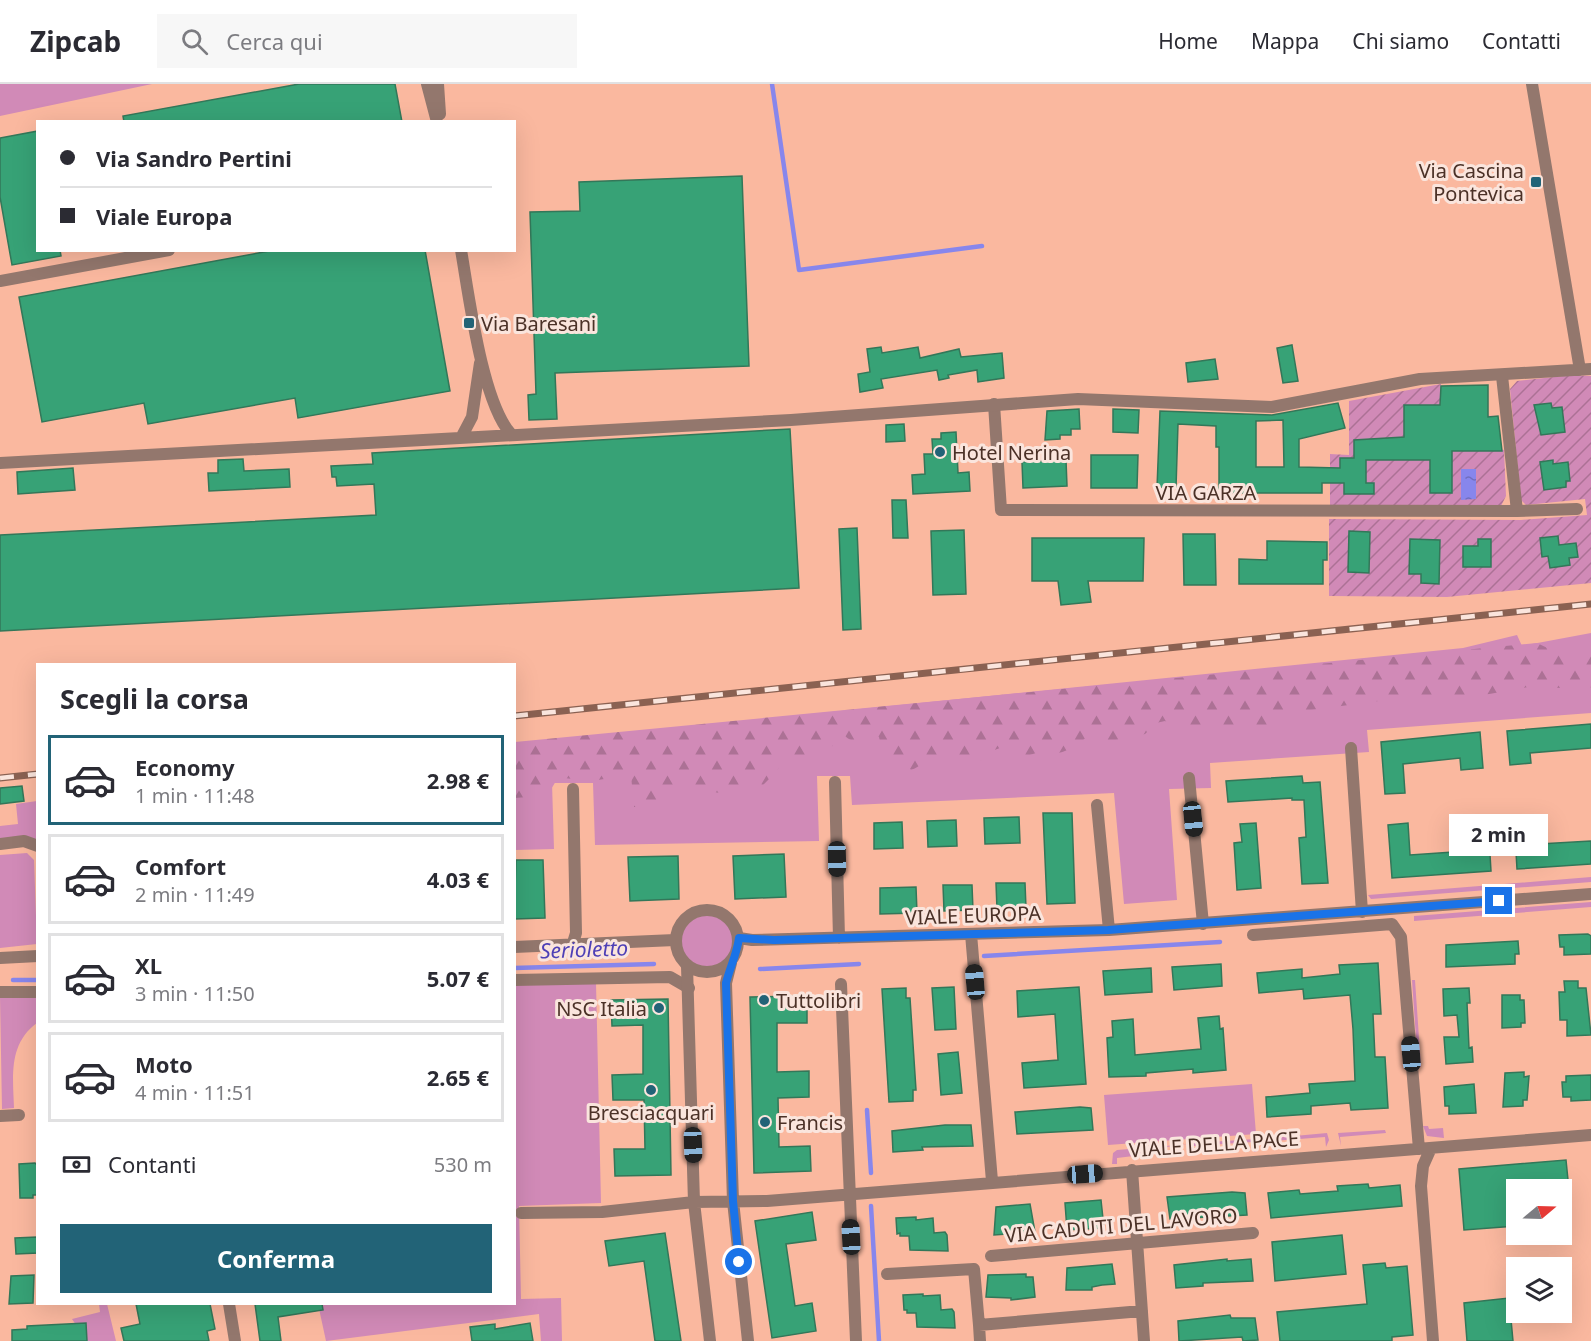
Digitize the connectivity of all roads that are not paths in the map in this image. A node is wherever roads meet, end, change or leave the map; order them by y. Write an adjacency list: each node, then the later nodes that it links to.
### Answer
1 (427, 84): 4 (street)
2 (438, 84): 5 (street)
3 (1532, 84): 10 (street)
4 (438, 120)
5 (439, 120)
6 (158, 252): 8 (street)
7 (461, 252): 9 (street)
8 (0, 281)
9 (481, 356): 13 (street); 14 (street)
10 (1586, 370): 11 (street)
11 (1502, 376): 12 (street); 17 (street)
12 (994, 404): 13 (street); 17 (street, VIA GARZA)
13 (511, 434): 14 (street)
14 (462, 436): 15 (street)
15 (0, 462)
16 (1577, 509): 17 (street, VIA GARZA)
17 (1517, 511)
18 (1351, 748): 26 (street)
19 (1189, 778): 27 (street)
20 (835, 782): 32 (street)
21 (573, 789): 34 (street)
22 (1097, 805): 28 (street)
23 (0, 844): 24 (street)
24 (36, 845)
25 (1591, 894): 26 (street, VIALE EUROPA)
26 (1362, 912): 27 (street, VIALE EUROPA)
27 (1203, 924): 28 (street, VIALE EUROPA)
28 (1108, 930): 29 (street, VIALE EUROPA)
29 (971, 934): 32 (street, VIALE EUROPA); 50 (street)
30 (1253, 935): 48 (street)
31 (739, 938): 32 (street, VIALE EUROPA); 33 (street); 38 (street)
32 (839, 938)
33 (675, 940): 34 (street); 39 (street)
34 (572, 946): 35 (street)
35 (516, 947)
36 (36, 956): 37 (street)
37 (0, 958)
38 (730, 963): 39 (street); 52 (street)
39 (687, 966): 42 (street)
40 (516, 980): 42 (street)
41 (841, 984): 51 (street)
42 (689, 988): 53 (street)
43 (0, 992): 44 (street)
44 (36, 992)
45 (19, 1115): 46 (street)
46 (0, 1116)
47 (1591, 1135): 48 (street, VIALE DELLA PACE)
48 (1425, 1148): 49 (street, VIALE DELLA PACE); 68 (street)
49 (1132, 1170): 50 (street, VIALE DELLA PACE); 56 (street, VIA CADUTI DEL LAVORO)
50 (992, 1181): 51 (street, VIALE DELLA PACE)
51 (849, 1194): 52 (street, VIALE DELLA PACE); 65 (street)
52 (733, 1201): 53 (street, VIALE DELLA PACE); 64 (street)
53 (694, 1202): 54 (street, VIALE DELLA PACE); 63 (street)
54 (521, 1213)
55 (1253, 1233): 56 (street, VIA CADUTI DEL LAVORO)
56 (1137, 1242): 57 (street, VIA CADUTI DEL LAVORO); 60 (street, VIA CADUTI DEL LAVORO)
57 (991, 1256)
58 (887, 1274): 61 (street)
59 (229, 1305): 62 (street)
60 (1142, 1311): 61 (street); 67 (street, VIA CADUTI DEL LAVORO)
61 (979, 1325): 66 (street)
62 (235, 1341)
63 (710, 1341)
64 (748, 1341)
65 (856, 1341)
66 (980, 1341)
67 (1144, 1341)
68 (1433, 1341)

